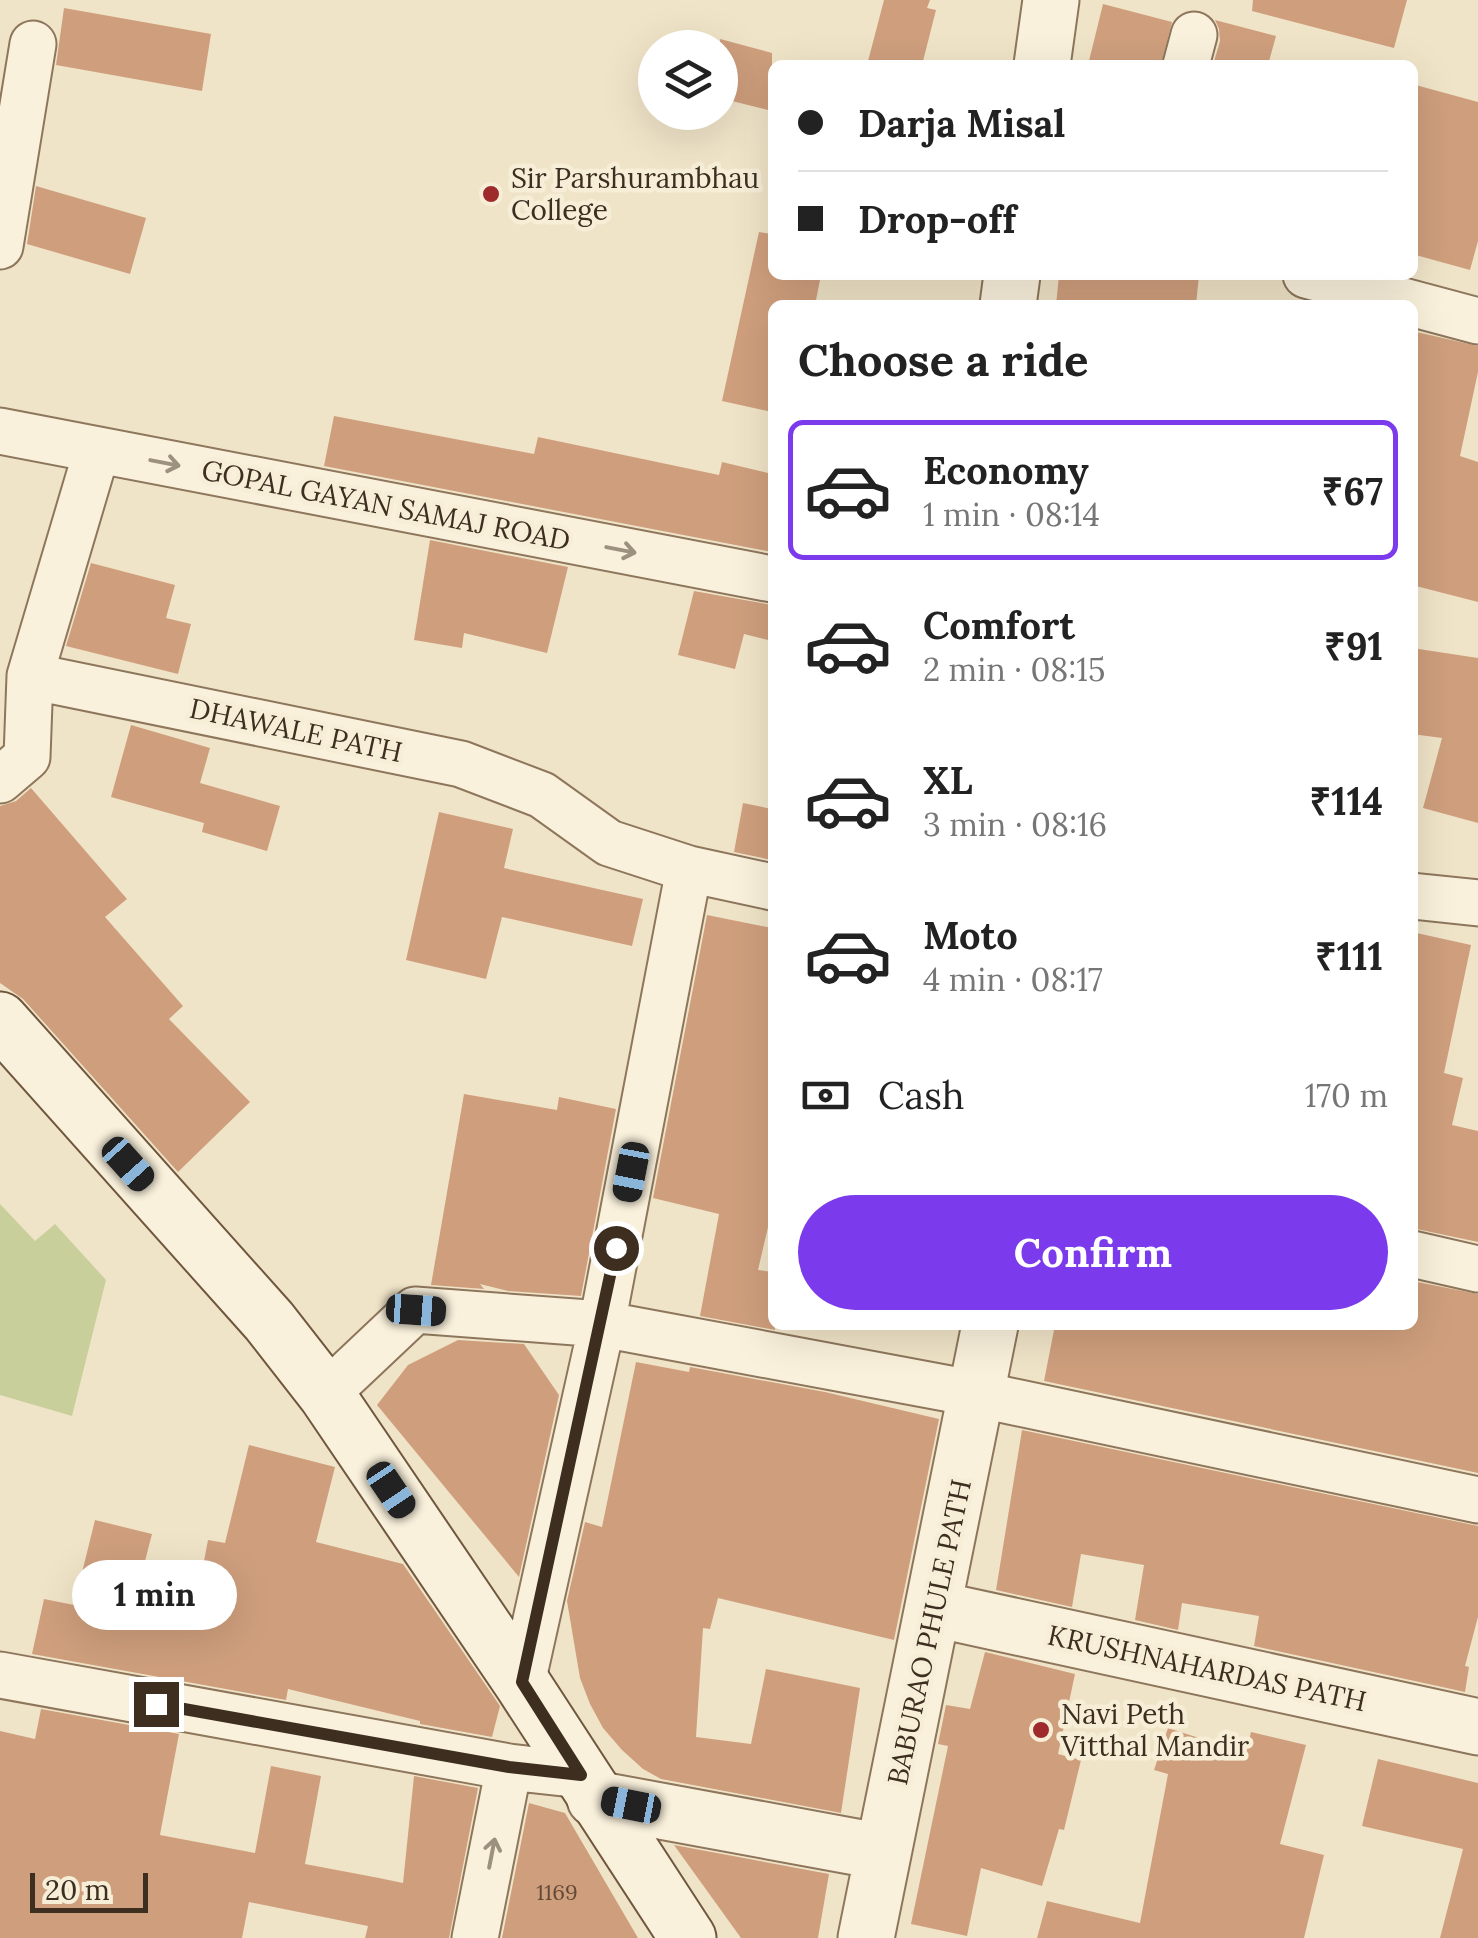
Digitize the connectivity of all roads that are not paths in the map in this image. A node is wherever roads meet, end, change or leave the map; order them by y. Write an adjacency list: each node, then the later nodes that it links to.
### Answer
1 (1051, 0): 3 (street)
2 (33, 44): 4 (street)
3 (1043, 60)
4 (0, 246)
5 (1319, 280): 6 (street)
6 (1373, 300)
7 (1418, 309): 8 (street)
8 (1478, 320)
9 (0, 431): 10 (street, GOPAL GAYAN SAMAJ ROAD)
10 (97, 450): 11 (street, GOPAL GAYAN SAMAJ ROAD, one-way to 11); 12 (street)
11 (768, 578)
12 (30, 676): 13 (street); 14 (street, DHAWALE PATH)
13 (0, 780)
14 (689, 870): 15 (street, DHAWALE PATH); 21 (street)
15 (768, 886)
16 (1418, 897): 17 (street)
17 (1478, 904)
18 (0, 1020): 23 (street)
19 (1418, 1255): 20 (street)
20 (1478, 1269)
21 (602, 1324): 23 (street); 24 (street); 28 (street)
22 (989, 1330): 24 (street, BABURAO PHULE PATH)
23 (326, 1394): 28 (street)
24 (977, 1394): 25 (street); 26 (street, BABURAO PHULE PATH)
25 (1478, 1500)
26 (935, 1609): 29 (street, KRUSHNAHARDAS PATH); 32 (street, BABURAO PHULE PATH)
27 (0, 1675): 30 (street)
28 (522, 1682): 31 (street)
29 (1478, 1725)
30 (509, 1767): 31 (street); 33 (street, one-way to 30)
31 (588, 1787): 32 (street); 34 (street)
32 (884, 1852): 35 (street, BABURAO PHULE PATH)
33 (475, 1938)
34 (688, 1938)
35 (866, 1938)

